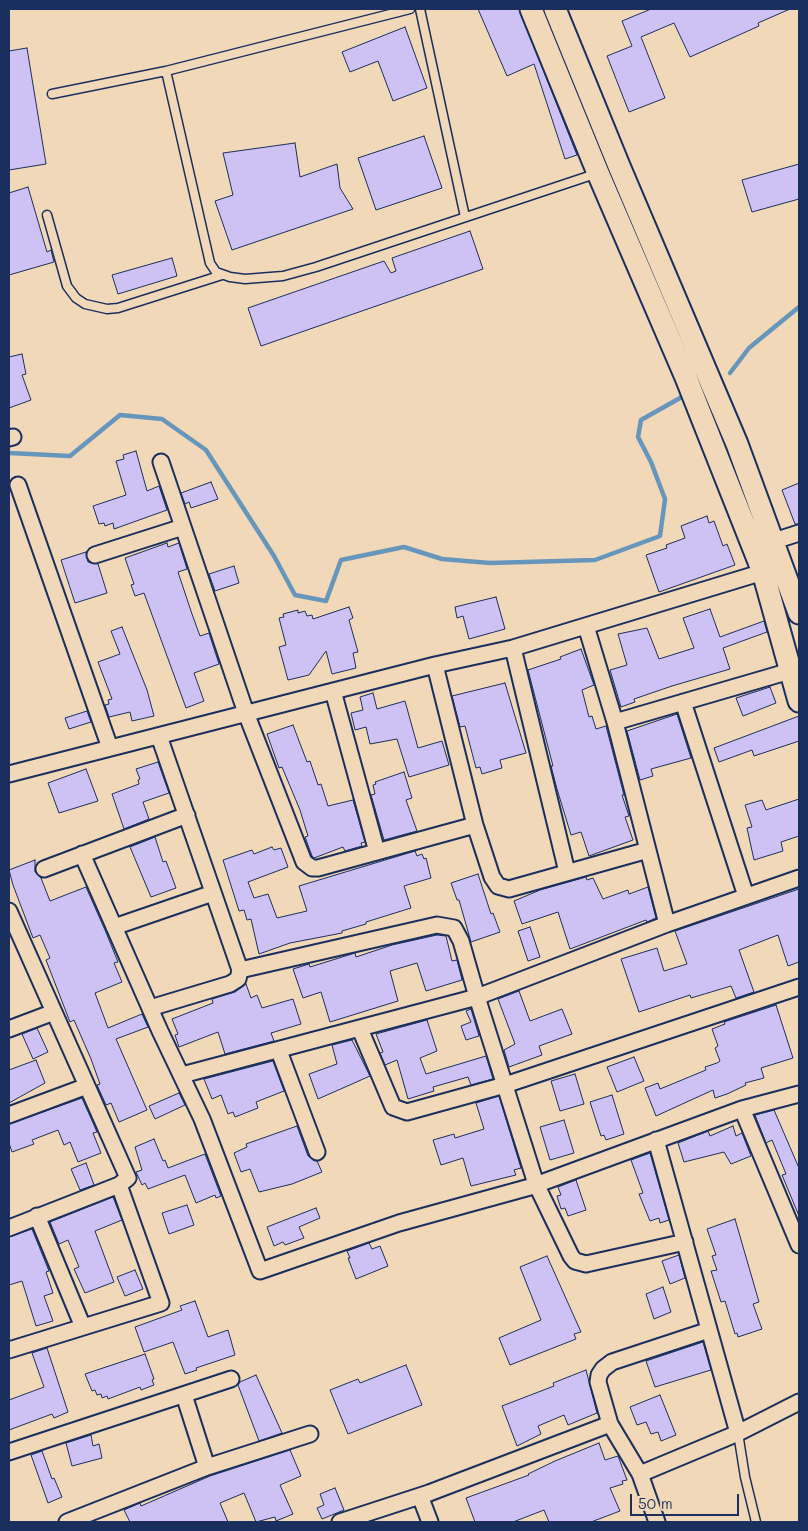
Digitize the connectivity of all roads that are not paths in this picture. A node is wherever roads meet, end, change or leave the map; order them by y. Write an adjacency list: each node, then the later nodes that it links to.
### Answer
1 (410, 9): 5 (lane)
2 (420, 9): 9 (lane)
3 (531, 9): 7 (main road)
4 (555, 9): 7 (main road)
5 (166, 71): 6 (lane); 10 (lane)
6 (52, 94)
7 (608, 170): 9 (lane); 11 (main road); 12 (main road)
8 (47, 215): 10 (lane)
9 (466, 218): 10 (lane)
10 (222, 275)
11 (714, 388): 12 (main road); 17 (main road)
12 (694, 398): 19 (main road)
13 (161, 462): 15 (street)
14 (18, 485): 31 (street)
15 (183, 527): 18 (street); 28 (street)
16 (799, 533): 17 (street)
17 (774, 541): 20 (main road)
18 (95, 555)
19 (763, 572): 21 (street); 24 (main road)
20 (799, 613)
21 (586, 626): 22 (street); 29 (street)
22 (513, 648): 23 (street); 39 (street)
23 (435, 664): 25 (street); 34 (street)
24 (790, 671): 26 (main road); 27 (street)
25 (332, 691): 28 (street); 36 (street)
26 (799, 701)
27 (683, 702): 29 (street); 42 (street)
28 (246, 713): 30 (street); 36 (street)
29 (616, 722): 35 (street)
30 (159, 736): 31 (street); 33 (street)
31 (110, 748): 32 (street)
32 (9, 774)
33 (187, 816): 37 (street); 41 (street)
34 (475, 825): 36 (street); 39 (street)
35 (648, 850): 39 (street); 44 (street)
36 (378, 852)
37 (82, 854): 38 (street); 45 (street)
38 (44, 869)
39 (567, 872)
40 (799, 878): 42 (street)
41 (214, 893): 45 (street); 46 (street)
42 (746, 896): 44 (street)
43 (9, 911): 50 (street)
44 (667, 924): 48 (street)
45 (114, 927): 49 (street)
46 (240, 970): 48 (street); 49 (street)
47 (799, 988): 55 (street)
48 (476, 997): 52 (street); 55 (street)
49 (150, 1008): 54 (street)
50 (54, 1012): 51 (street); 56 (street)
51 (9, 1029)
52 (360, 1029): 53 (street); 55 (street)
53 (279, 1051): 54 (street); 61 (street)
54 (182, 1075): 62 (street)
55 (505, 1085): 62 (street)
56 (87, 1086): 59 (street); 63 (street)
57 (799, 1096): 58 (street)
58 (742, 1109): 60 (street); 67 (street)
59 (9, 1115)
60 (656, 1140): 62 (street); 66 (street)
61 (317, 1152)
62 (536, 1184): 66 (street)
63 (119, 1185): 64 (street); 68 (street)
64 (37, 1216): 65 (street); 68 (street)
65 (9, 1228)
66 (685, 1242): 69 (street)
67 (799, 1245)
68 (83, 1327): 70 (street)
69 (709, 1330): 74 (street); 75 (street)
70 (9, 1350)
71 (231, 1379): 72 (street)
72 (184, 1395): 77 (street); 78 (street)
73 (799, 1402): 75 (street)
74 (610, 1424): 79 (street); 80 (street)
75 (738, 1432): 79 (street); 85 (lane)
76 (310, 1434): 78 (street)
77 (9, 1452)
78 (208, 1467): 81 (street)
79 (640, 1474): 84 (street)
80 (420, 1496): 82 (street); 83 (street)
81 (67, 1522)
82 (340, 1522)
83 (430, 1522)
84 (657, 1522)
85 (756, 1522)

